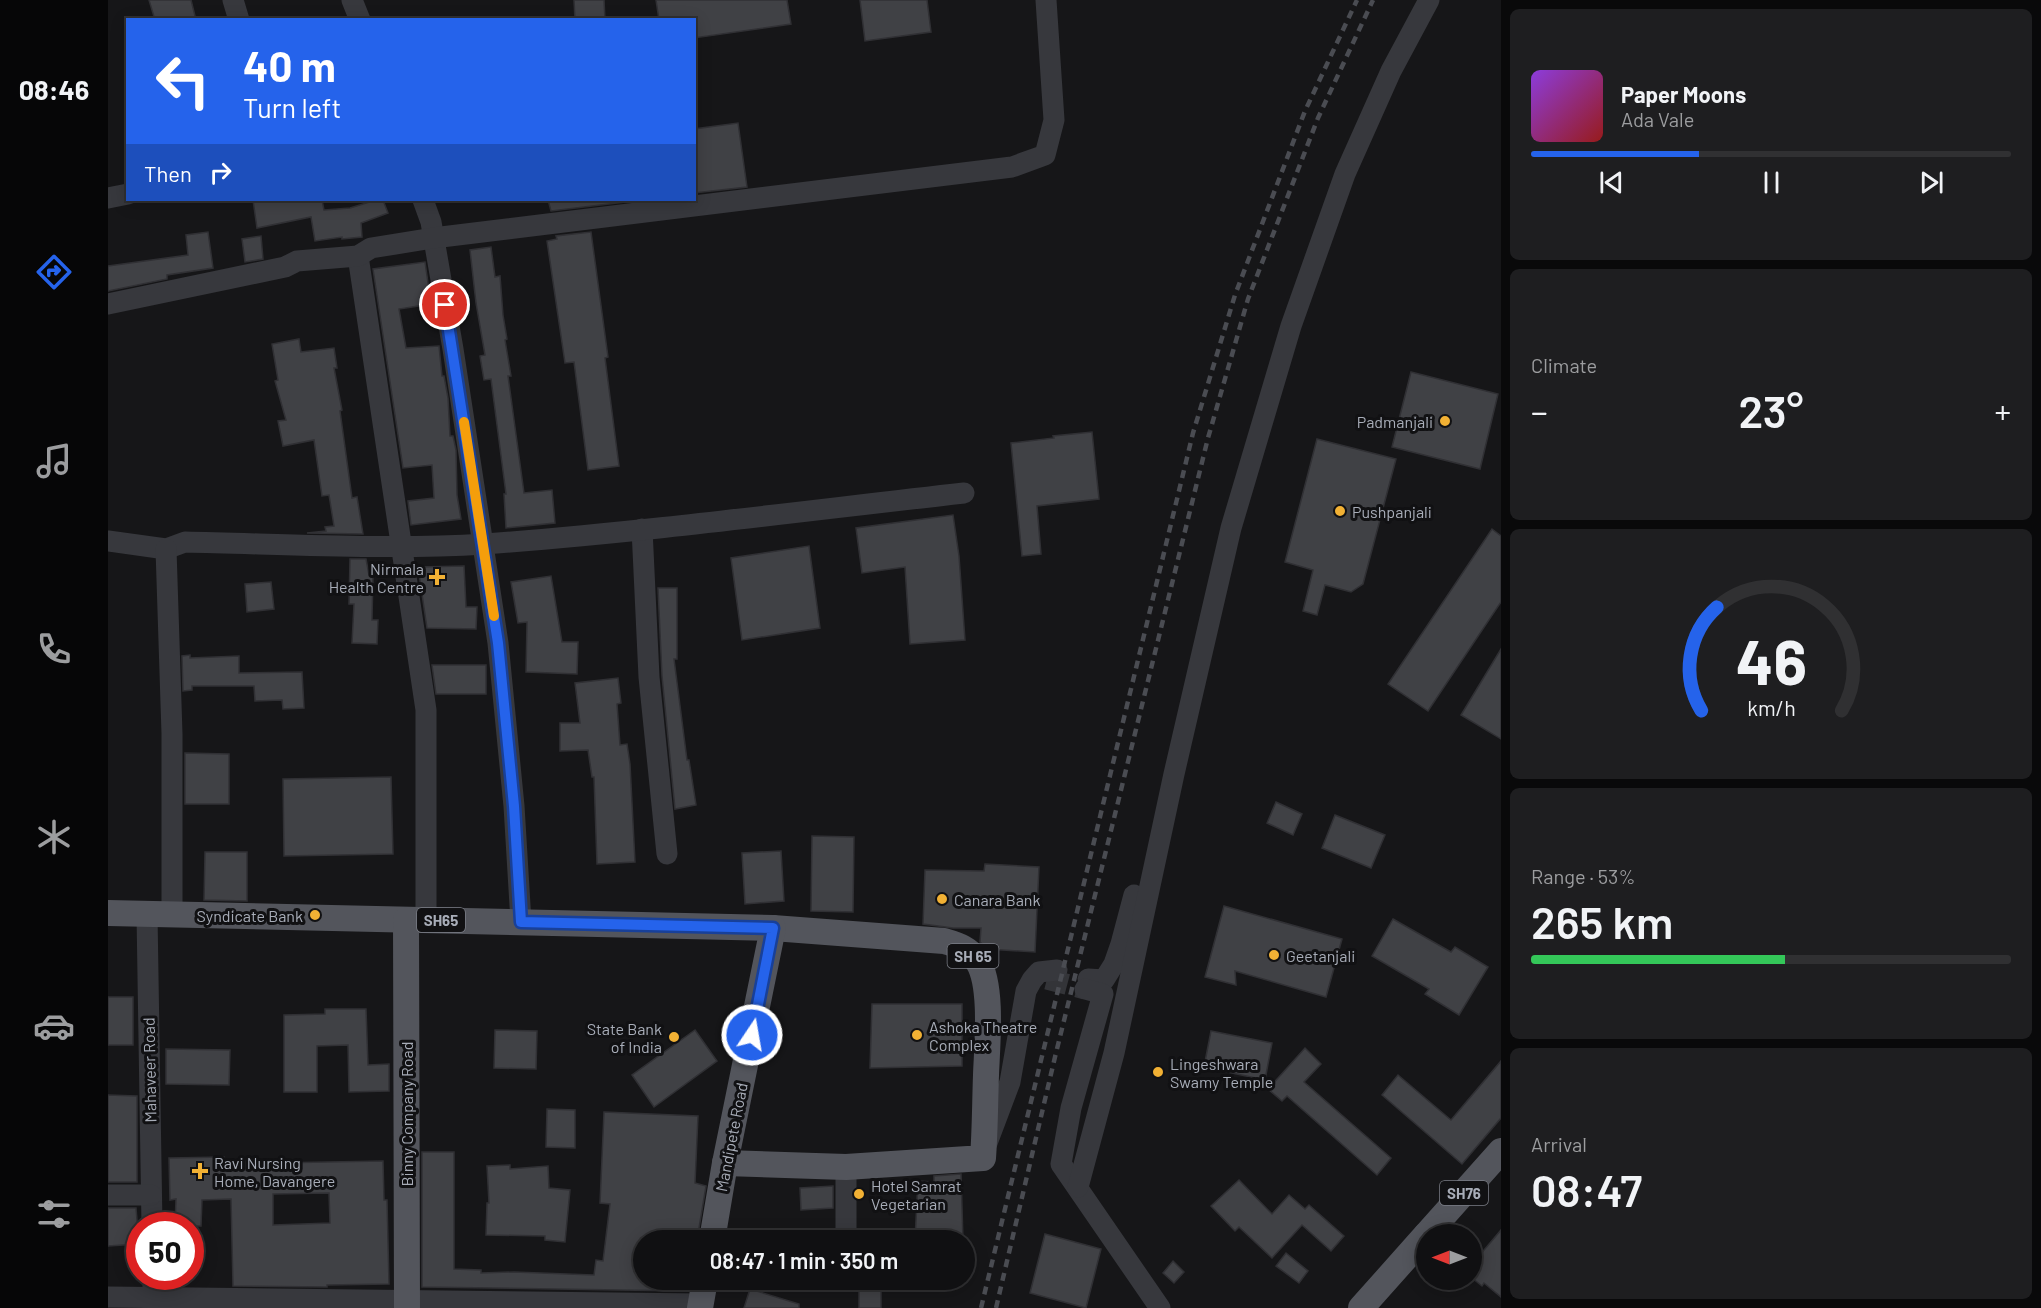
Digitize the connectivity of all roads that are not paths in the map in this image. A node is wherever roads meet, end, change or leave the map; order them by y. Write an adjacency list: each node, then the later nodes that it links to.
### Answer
1 (233, 0): 5 (street)
2 (352, 0): 6 (street)
3 (1046, 0): 10 (street)
4 (1429, 0): 20 (street)
5 (238, 18)
6 (359, 18)
7 (126, 194): 8 (street)
8 (108, 198)
9 (423, 201): 10 (street)
10 (433, 238): 11 (street); 16 (street)
11 (358, 256): 12 (street); 17 (street)
12 (108, 304)
13 (964, 493): 14 (street)
14 (642, 530): 16 (street); 19 (street)
15 (108, 542): 18 (street)
16 (483, 544): 17 (street); 25 (street)
17 (402, 546): 18 (street); 24 (street)
18 (166, 549): 23 (street)
19 (666, 855)
20 (1154, 864): 32 (street); 32 (street)
21 (108, 913): 22 (main road, SH65)
22 (147, 914): 23 (main road, SH65); 34 (street, Mahaveer Road)
23 (172, 914): 24 (main road, SH65)
24 (416, 920): 25 (main road, SH65); 43 (main road, Binny Company Road)
25 (521, 922): 26 (main road, SH65)
26 (773, 928): 29 (main road, SH 65); 30 (main road, Mandipete Road)
27 (1052, 975): 29 (street)
28 (1501, 1152): 36 (main road, SH76)
29 (983, 1155): 31 (main road)
30 (725, 1163): 31 (main road); 37 (main road, Mandipete Road)
31 (846, 1167): 38 (street)
32 (1078, 1187): 44 (street)
33 (108, 1195): 34 (street)
34 (151, 1195): 35 (street, Mahaveer Road)
35 (152, 1212)
36 (1437, 1224)
37 (714, 1230)
38 (846, 1230)
39 (1416, 1247): 45 (main road, SH76)
40 (702, 1297): 43 (street)
41 (108, 1298): 42 (street)
42 (153, 1303): 43 (street)
43 (407, 1304)
44 (1160, 1308)
45 (1361, 1308)

